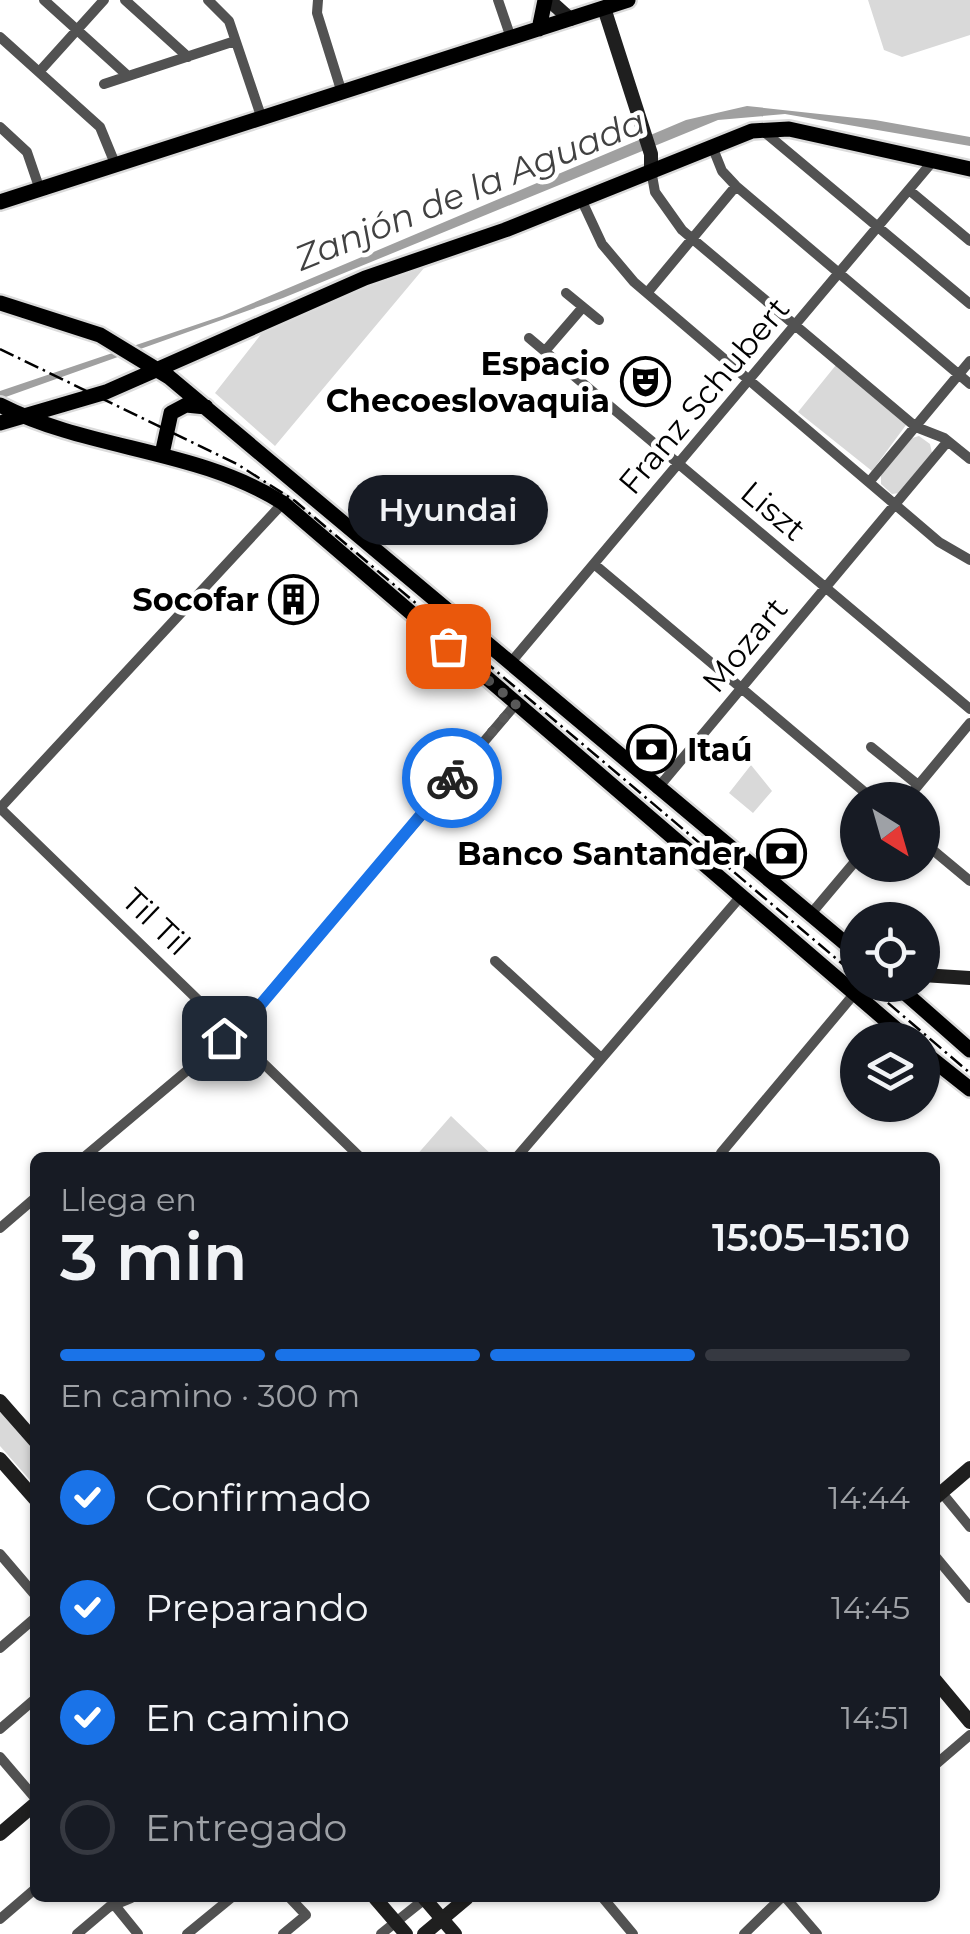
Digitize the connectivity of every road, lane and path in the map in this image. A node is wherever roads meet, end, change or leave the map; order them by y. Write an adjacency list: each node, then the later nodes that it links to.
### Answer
1 (44, 0): 14 (street)
2 (104, 0): 14 (street)
3 (126, 0): 18 (street)
4 (208, 0): 17 (street)
5 (302, 0): 11 (street)
6 (318, 0): 11 (street)
7 (498, 0): 16 (street)
8 (547, 0): 12 (street); 13 (main road)
9 (628, 0): 10 (main road)
10 (604, 8): 12 (main road); 27 (street)
11 (317, 13): 22 (street)
12 (570, 19): 13 (main road)
13 (538, 29): 16 (main road)
14 (77, 30): 19 (street); 20 (street)
15 (0, 37): 19 (street)
16 (511, 38): 22 (main road)
17 (236, 42): 18 (street); 23 (street)
18 (188, 57): 20 (street)
19 (38, 72): 29 (street)
20 (128, 76): 21 (street)
21 (104, 84)
22 (342, 93): 23 (main road)
23 (262, 118): 29 (main road)
24 (0, 127): 32 (street)
25 (762, 130): 26 (main road); 28 (main road); 36 (street)
26 (712, 146): 27 (main road); 31 (street)
27 (651, 162): 34 (main road); 37 (street)
28 (933, 162): 30 (main road); 33 (street, Franz Schubert)
29 (116, 166): 32 (main road)
30 (968, 170)
31 (736, 186): 37 (street); 39 (street)
32 (40, 190): 35 (main road)
33 (909, 190): 36 (street, Franz Schubert); 38 (street)
34 (581, 199): 41 (street); 50 (main road)
35 (0, 202)
36 (878, 227): 39 (street, Franz Schubert); 43 (street)
37 (692, 239): 41 (street); 46 (street)
38 (970, 241)
39 (839, 274): 46 (street, Franz Schubert); 51 (street)
40 (566, 293): 44 (street)
41 (647, 293): 52 (street)
42 (0, 304): 50 (main road)
43 (970, 304)
44 (583, 307): 45 (street); 48 (street)
45 (599, 320)
46 (796, 326): 52 (street, Franz Schubert); 58 (street)
47 (530, 338): 48 (street, Liszt)
48 (544, 351): 62 (street, Liszt)
49 (970, 361): 51 (street)
50 (158, 370): 55 (main road); 56 (main road)
51 (959, 374): 53 (street); 58 (street)
52 (750, 380): 62 (street, Franz Schubert); 63 (street)
53 (970, 384)
54 (1, 405): 56 (main road)
55 (206, 407): 60 (main road); 69 (main road)
56 (25, 416): 57 (main road); 60 (main road)
57 (0, 424)
58 (916, 427): 59 (street); 63 (street)
59 (948, 441): 61 (street); 65 (street, Mozart)
60 (162, 454): 64 (main road)
61 (970, 460)
62 (679, 465): 67 (street, Franz Schubert); 68 (street, Liszt)
63 (870, 481): 65 (street)
64 (282, 503): 71 (main road); 80 (street)
65 (896, 504): 66 (street); 68 (street, Mozart)
66 (970, 560)
67 (594, 564): 69 (street, Franz Schubert); 70 (street)
68 (826, 588): 70 (street, Mozart); 73 (street, Liszt)
69 (512, 661): 71 (main road); 79 (main road)
70 (742, 688): 76 (street); 79 (street, Mozart)
71 (499, 690): 72 (main road)
72 (516, 704): 84 (main road); 96 (street)
73 (970, 710)
74 (970, 722): 78 (street)
75 (871, 747): 77 (street)
76 (853, 782)
77 (914, 782)
78 (920, 782)
79 (657, 789): 85 (main road)
80 (0, 808): 96 (street, Til Til)
81 (940, 854): 82 (street)
82 (968, 874)
83 (840, 880): 85 (street)
84 (741, 896): 86 (main road); 98 (street)
85 (810, 916): 86 (main road); 87 (main road)
86 (778, 927): 89 (main road)
87 (840, 940)
88 (495, 961): 98 (street)
89 (840, 974)
90 (940, 976): 91 (street)
91 (970, 978)
92 (848, 1002): 104 (street)
93 (872, 1002): 95 (main road)
94 (915, 1002): 97 (main road)
95 (892, 1022)
96 (231, 1033): 101 (street); 102 (street, Til Til)
97 (970, 1050)
98 (601, 1058): 103 (street)
99 (940, 1065): 100 (main road)
100 (970, 1088)
101 (90, 1152)
102 (355, 1152)
103 (521, 1152)
104 (722, 1152)
105 (30, 1202): 106 (street)
106 (0, 1228)
107 (0, 1400): 108 (street)
108 (30, 1436)
109 (0, 1458): 112 (street)
110 (970, 1468): 111 (street)
111 (940, 1493)
112 (30, 1494)
113 (940, 1497): 114 (street)
114 (970, 1527)
115 (2, 1561): 117 (street)
116 (940, 1562): 118 (street)
117 (30, 1590)
118 (970, 1598)
119 (30, 1622): 120 (street)
120 (0, 1648)
121 (940, 1686): 123 (street)
122 (30, 1703): 124 (street)
123 (970, 1722)
124 (0, 1729)
125 (970, 1735): 127 (street)
126 (0, 1757): 128 (street)
127 (940, 1761)
128 (30, 1795)
129 (30, 1806): 130 (street)
130 (0, 1834)
131 (30, 1893): 144 (street)
132 (116, 1902): 146 (street)
133 (118, 1902): 147 (street)
134 (226, 1902): 148 (street)
135 (294, 1902): 149 (street)
136 (378, 1902): 145 (street)
137 (422, 1902): 145 (street)
138 (428, 1902): 143 (street)
139 (462, 1902): 143 (street)
140 (606, 1902): 153 (street)
141 (780, 1902): 154 (street)
142 (788, 1902): 155 (street)
143 (442, 1918): 151 (street); 152 (street)
144 (0, 1919)
145 (400, 1928): 150 (street)
146 (78, 1934)
147 (138, 1934)
148 (188, 1934)
149 (284, 1934)
150 (382, 1934)
151 (424, 1934)
152 (456, 1934)
153 (634, 1934)
154 (744, 1934)
155 (817, 1934)

